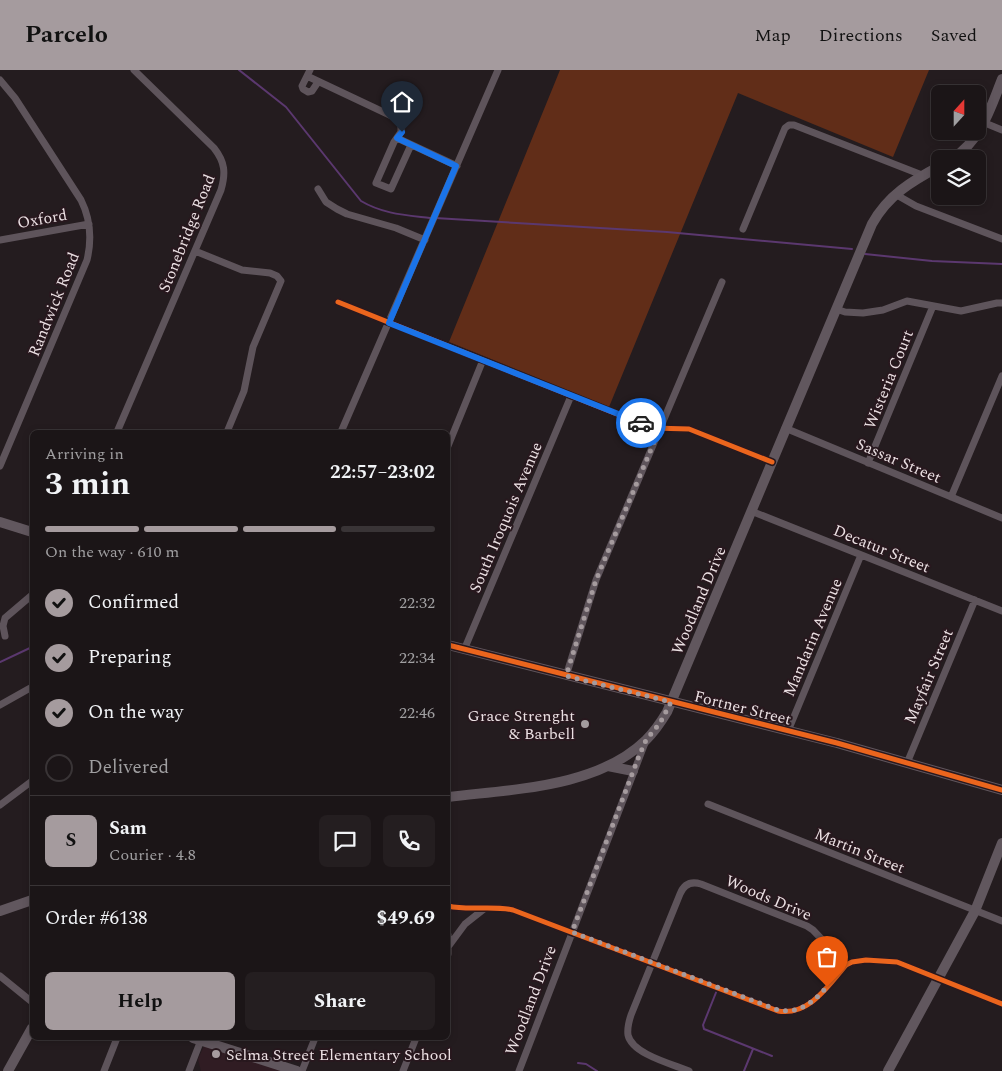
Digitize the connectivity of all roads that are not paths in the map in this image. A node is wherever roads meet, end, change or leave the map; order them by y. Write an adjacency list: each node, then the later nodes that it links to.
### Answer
1 (134, 70): 24 (street, Stonebridge Road)
2 (498, 70): 14 (street)
3 (308, 73): 6 (street); 6 (street)
4 (1002, 79): 7 (main road)
5 (0, 80): 19 (street, Randwick Road)
6 (318, 82): 10 (street)
7 (986, 120)
8 (986, 123): 9 (street)
9 (1002, 130)
10 (397, 138): 12 (street); 12 (street)
11 (974, 140): 13 (main road)
12 (411, 145): 14 (street)
13 (962, 150)
14 (456, 166): 23 (street)
15 (931, 170): 16 (main road, Woodland Drive)
16 (922, 175): 18 (main road, Woodland Drive); 20 (street)
17 (318, 189): 23 (street)
18 (894, 194): 21 (street); 29 (main road, Woodland Drive)
19 (89, 224): 22 (street, Oxford); 42 (street, Randwick Road)
20 (743, 229)
21 (1002, 239)
22 (0, 240)
23 (425, 240): 30 (street)
24 (195, 251): 36 (street, Stonebridge Road); 37 (street)
25 (722, 282): 34 (street)
26 (338, 302): 30 (street)
27 (1002, 303): 28 (street)
28 (933, 306): 29 (street); 41 (street, Wisteria Court)
29 (836, 309): 35 (main road, Woodland Drive)
30 (389, 323): 31 (street); 38 (street)
31 (483, 360): 33 (street); 39 (street)
32 (1002, 376): 43 (street)
33 (571, 396): 34 (street); 54 (street, South Iroquois Avenue)
34 (660, 428): 40 (street); 55 (street)
35 (786, 428): 40 (main road, Woodland Drive); 41 (street, Sassar Street)
36 (118, 430)
37 (228, 430)
38 (342, 430)
39 (450, 441)
40 (772, 462): 44 (main road, Woodland Drive)
41 (868, 463): 43 (street, Sassar Street)
42 (0, 466)
43 (952, 497): 45 (street, Sassar Street)
44 (751, 511): 48 (street, Decatur Street); 57 (main road, Woodland Drive)
45 (1002, 518)
46 (0, 522): 47 (main road)
47 (30, 531)
48 (861, 555): 50 (street, Decatur Street); 59 (street, Mandarin Avenue)
49 (30, 597): 52 (street)
50 (975, 600): 51 (street, Decatur Street); 61 (street, Mayfair Street)
51 (1002, 611)
52 (5, 636)
53 (450, 646): 54 (main road, Fortner Street)
54 (464, 650): 55 (main road, Fortner Street)
55 (566, 676): 57 (main road, Fortner Street)
56 (30, 688): 58 (street)
57 (671, 702): 59 (main road, Fortner Street); 60 (main road, Woodland Drive)
58 (0, 705)
59 (788, 730): 61 (main road, Fortner Street)
60 (646, 740): 62 (main road); 63 (street, Woodland Drive)
61 (907, 762): 65 (main road, Fortner Street)
62 (608, 766): 63 (main road); 66 (main road)
63 (633, 771): 76 (street, Woodland Drive)
64 (30, 782): 68 (street)
65 (1002, 790)
66 (450, 797)
67 (708, 804): 74 (street, Martin Street)
68 (0, 805)
69 (1002, 843): 74 (main road)
70 (30, 901): 73 (main road)
71 (450, 906): 72 (street)
72 (484, 909): 76 (street); 77 (street)
73 (0, 911)
74 (975, 911): 75 (street, Martin Street); 81 (main road)
75 (1002, 921)
76 (572, 932): 78 (street); 96 (street, Woodland Drive)
77 (450, 947)
78 (653, 962): 79 (street); 79 (street, Woods Drive); 97 (street)
79 (846, 965): 81 (street)
80 (0, 976): 82 (street)
81 (939, 978): 83 (street); 98 (main road)
82 (30, 1000)
83 (1002, 1004)
84 (30, 1032): 91 (main road)
85 (116, 1040): 92 (street)
86 (202, 1040): 90 (street)
87 (205, 1040): 93 (main road)
88 (314, 1040): 94 (street)
89 (415, 1040): 95 (street)
90 (192, 1069)
91 (8, 1071)
92 (104, 1071)
93 (297, 1071)
94 (302, 1071)
95 (403, 1071)
96 (519, 1071)
97 (689, 1071)
98 (888, 1071)

